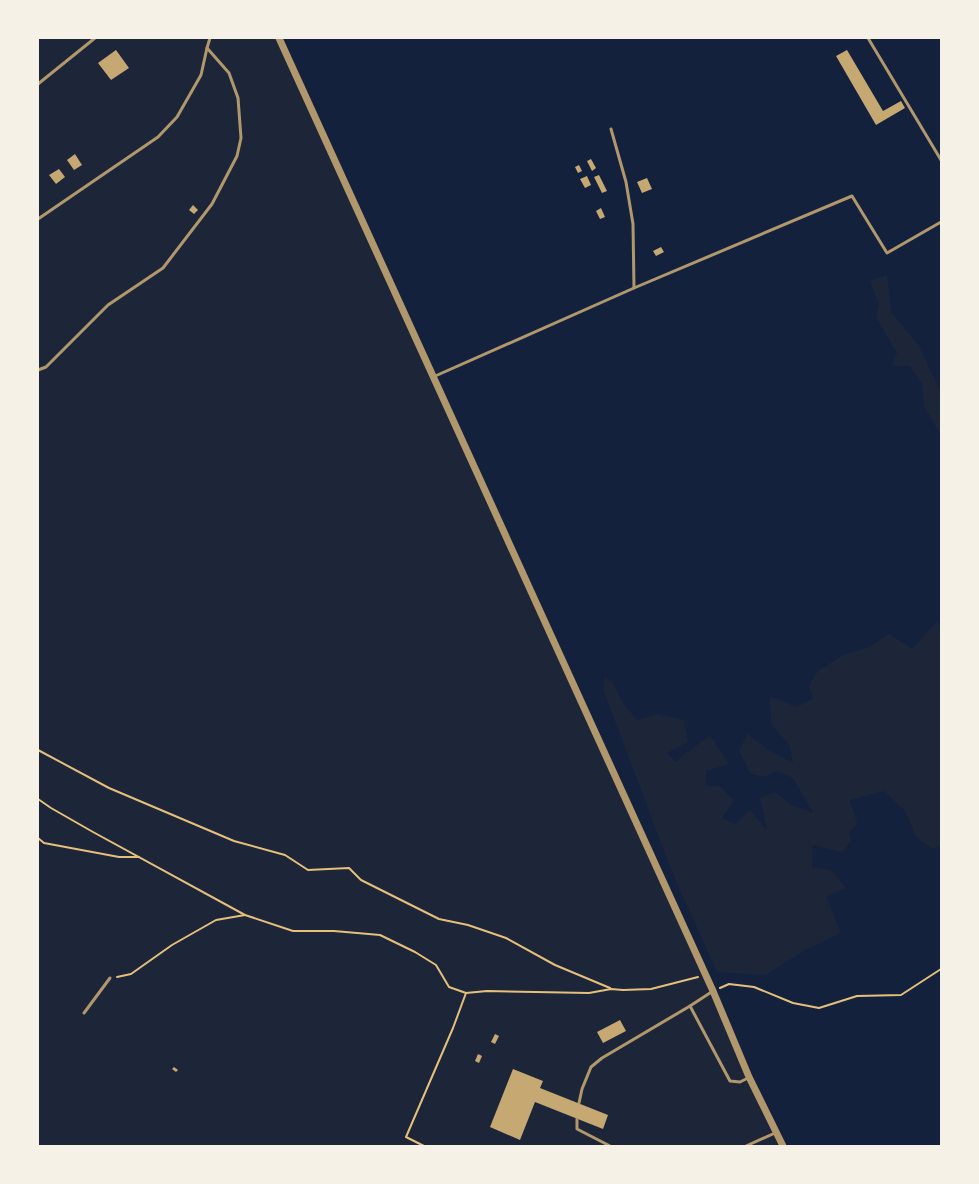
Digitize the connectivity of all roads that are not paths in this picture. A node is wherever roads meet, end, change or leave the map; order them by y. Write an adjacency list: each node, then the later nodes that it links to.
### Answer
1 (95, 38): 6 (lane)
2 (210, 38): 5 (lane)
3 (279, 38): 13 (street)
4 (868, 38): 8 (lane)
5 (207, 48): 9 (lane); 12 (lane)
6 (38, 84)
7 (611, 129): 11 (lane)
8 (941, 160)
9 (38, 219)
10 (941, 222): 11 (lane)
11 (634, 288): 13 (lane)
12 (38, 370)
13 (433, 377): 15 (street)
14 (110, 978): 17 (lane)
15 (713, 992): 16 (lane); 18 (street)
16 (690, 1006): 18 (lane); 19 (lane)
17 (84, 1013)
18 (750, 1077): 21 (street)
19 (579, 1104)
20 (577, 1119): 22 (lane)
21 (777, 1132): 23 (lane); 24 (street)
22 (610, 1146)
23 (746, 1146)
24 (783, 1146)

